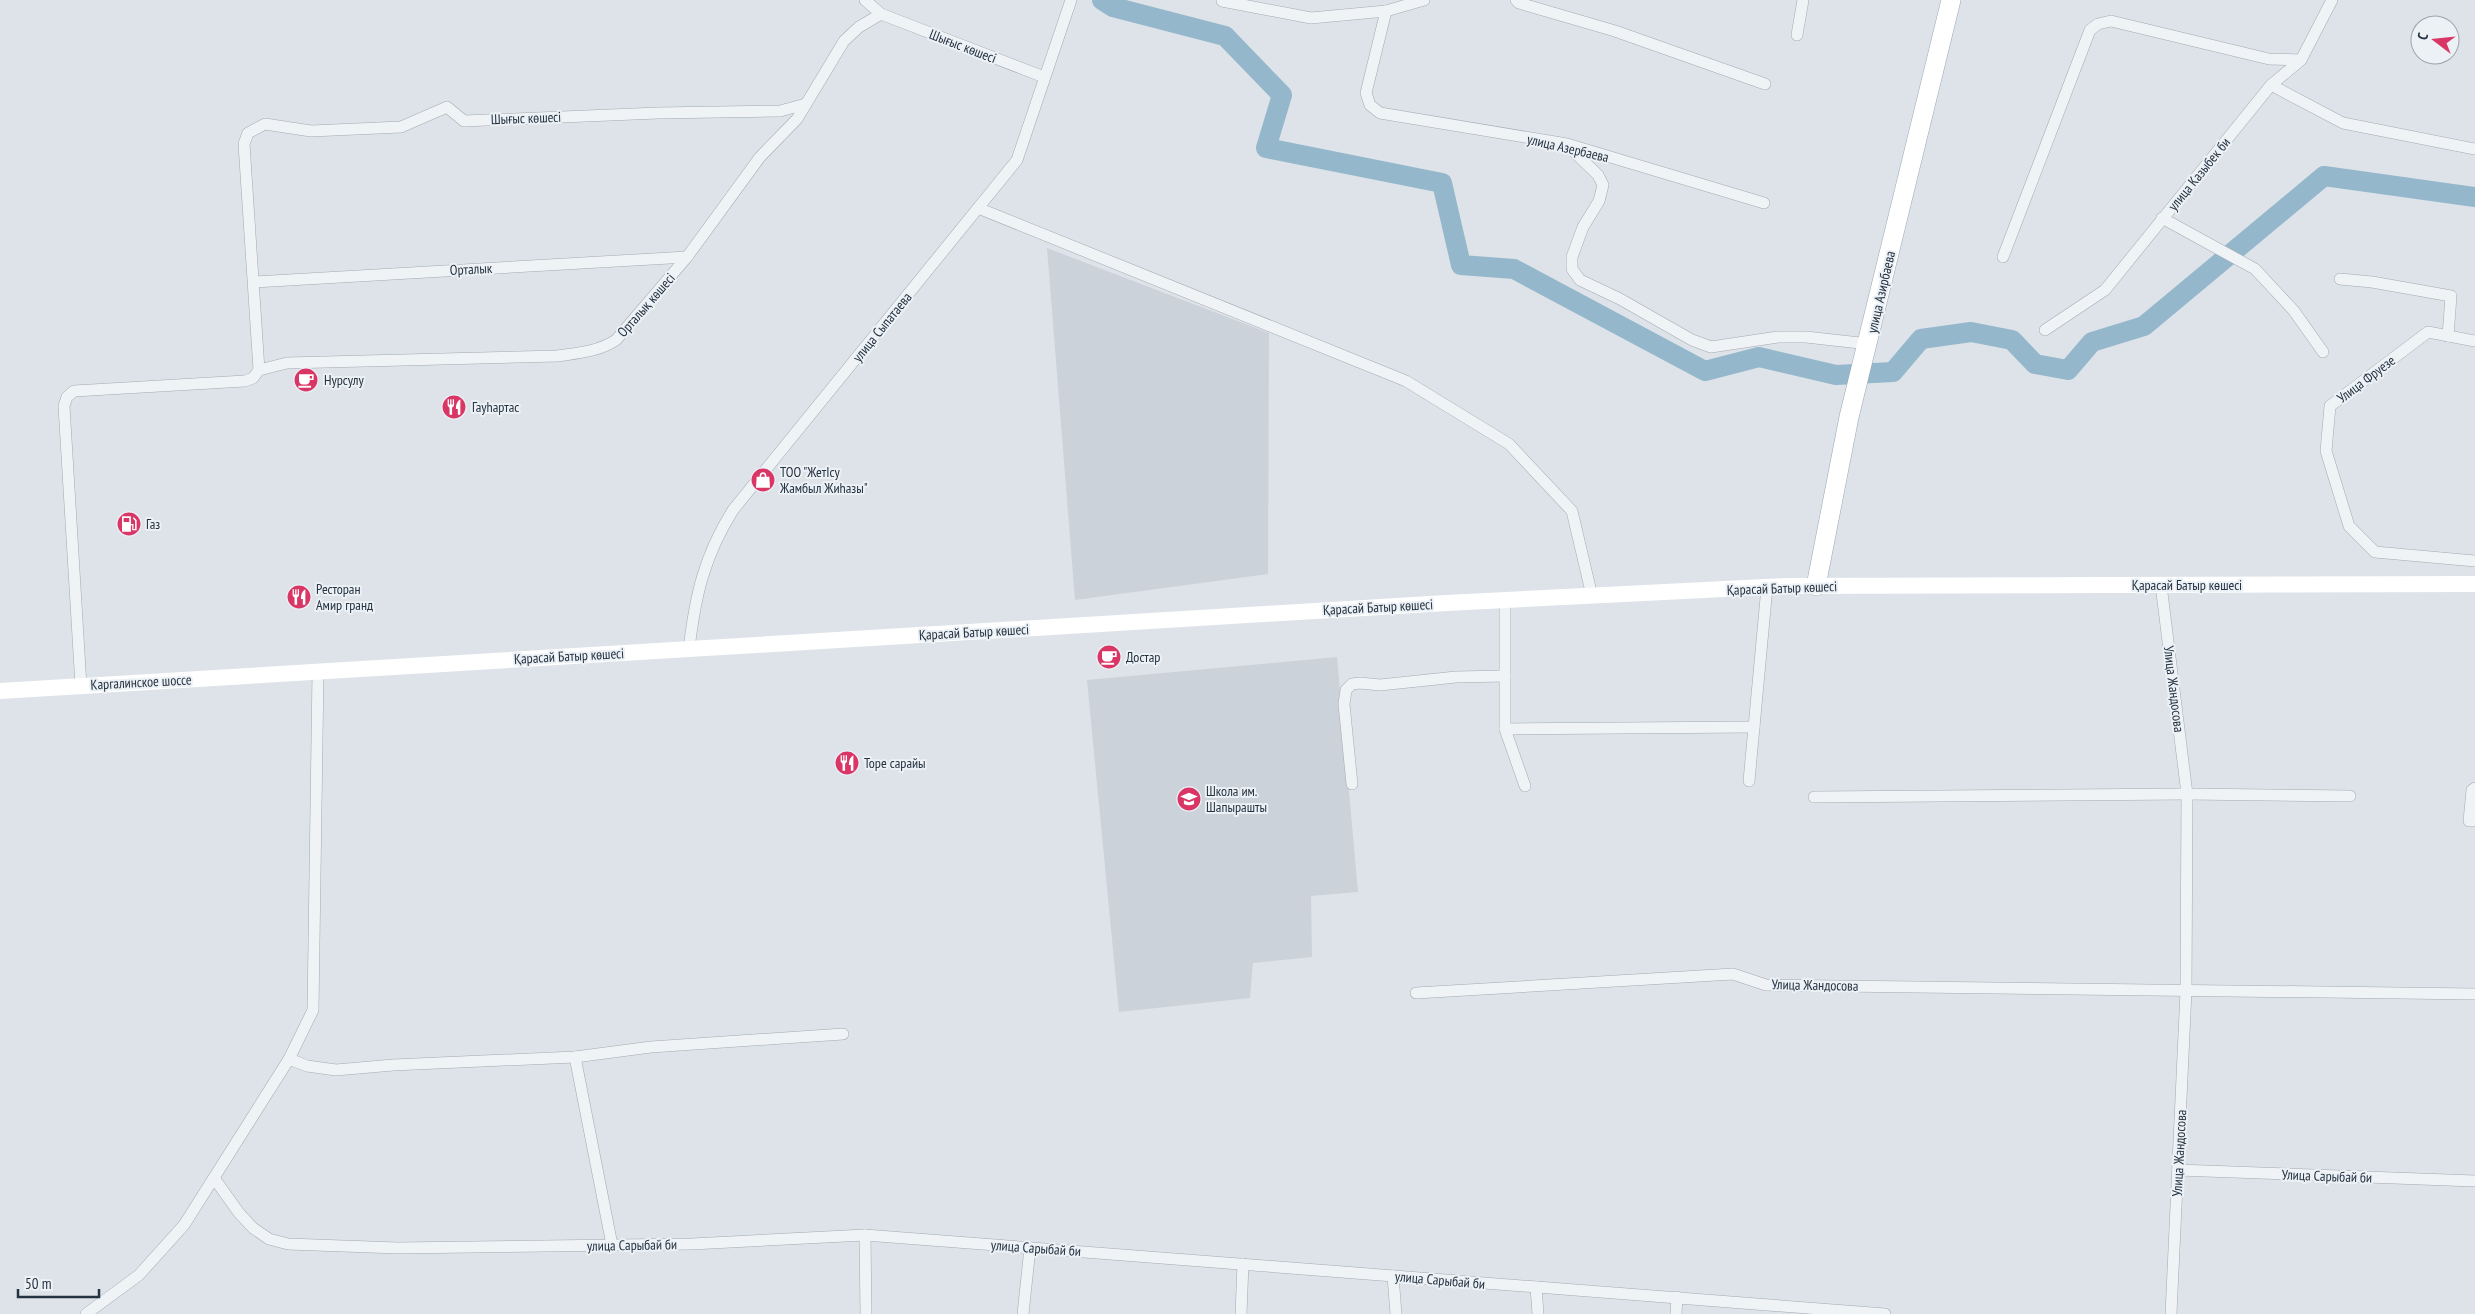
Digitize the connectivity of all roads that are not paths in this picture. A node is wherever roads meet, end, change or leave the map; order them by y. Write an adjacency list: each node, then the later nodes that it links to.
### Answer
1 (865, 0): 10 (street)
2 (1071, 0): 13 (street, улица Сыпатаева)
3 (1424, 0): 9 (street)
4 (1516, 0): 14 (street)
5 (1803, 0): 11 (street)
6 (1951, 0): 29 (main road, улица Азирбаева)
7 (2332, 0): 12 (street, улица Казыбек би)
8 (1222, 1): 9 (street)
9 (1386, 11): 17 (street, улица Азербаева)
10 (881, 14): 13 (street, Шығыс көшесі); 16 (street, Орталық көшесі)
11 (1797, 35)
12 (2301, 60): 15 (street, улица Казыбек би); 23 (street)
13 (1044, 77): 20 (street, улица Сыпатаева)
14 (1764, 84)
15 (2271, 85): 18 (street); 21 (street, улица Казыбек би)
16 (806, 104): 22 (street, Орталық көшесі); 25 (street, Шығыс көшесі)
17 (1567, 144): 19 (street, улица Азербаева); 29 (street)
18 (2475, 149)
19 (1764, 203)
20 (978, 208): 37 (street); 39 (street, улица Сыпатаева)
21 (2162, 218): 26 (street, улица Казыбек би); 30 (street)
22 (687, 257): 25 (street, Орталык); 31 (street, Орталық көшесі)
23 (2003, 257)
24 (2340, 279): 27 (street)
25 (254, 282): 31 (street)
26 (2045, 330)
27 (2448, 336): 28 (street, Улица Фруезе); 32 (street, Улица Фруезе)
28 (2475, 342)
29 (1867, 350): 35 (main road, улица Азирбаева)
30 (2323, 352)
31 (259, 370): 43 (street, Орталық көшесі)
32 (2475, 561)
33 (2475, 584): 34 (main road, Қарасай Батыр көшесі)
34 (2160, 585): 35 (main road, Қарасай Батыр көшесі); 51 (street, Улица Жандосова)
35 (1816, 586): 36 (main road, Қарасай Батыр көшесі)
36 (1767, 587): 37 (main road, Қарасай Батыр көшесі); 45 (street)
37 (1592, 596): 38 (main road, Қарасай Батыр көшесі)
38 (1505, 600): 39 (main road, Қарасай Батыр көшесі); 42 (street)
39 (689, 649): 40 (main road, Қарасай Батыр көшесі)
40 (318, 672): 41 (main road, Қарасай Батыр көшесі); 60 (street)
41 (282, 674): 43 (main road, Каргалинское шоссе)
42 (1505, 676): 46 (street); 48 (street)
43 (81, 686): 44 (main road, Каргалинское шоссе)
44 (0, 691)
45 (1754, 727): 46 (street); 47 (street)
46 (1505, 729): 49 (street)
47 (1749, 781)
48 (1352, 784)
49 (1525, 786)
50 (2475, 788): 54 (street)
51 (2187, 794): 52 (street); 53 (street); 55 (street, Улица Жандосова)
52 (2350, 796)
53 (1814, 798)
54 (2475, 821)
55 (2186, 991): 56 (street, Улица Жандосова); 57 (street, Улица Жандосова); 61 (street, Улица Жандосова)
56 (1416, 993)
57 (2475, 994)
58 (843, 1034): 59 (street)
59 (575, 1057): 60 (street); 65 (street)
60 (289, 1059): 62 (street)
61 (2178, 1170): 63 (street, Улица Сарыбай би); 79 (street, Улица Жандосова)
62 (214, 1178): 65 (street, улица Сарыбай би); 71 (street)
63 (2475, 1181)
64 (865, 1235): 65 (street, улица Сарыбай би); 66 (street, улица Сарыбай би); 72 (street)
65 (612, 1245)
66 (1030, 1248): 67 (street, улица Сарыбай би); 73 (street)
67 (1243, 1264): 68 (street, улица Сарыбай би); 74 (street)
68 (1394, 1276): 69 (street, улица Сарыбай би); 75 (street)
69 (1536, 1287): 70 (street, улица Сарыбай би); 76 (street)
70 (1678, 1297): 77 (street); 78 (street, улица Сарыбай би)
71 (86, 1314)
72 (866, 1314)
73 (1023, 1314)
74 (1241, 1314)
75 (1396, 1314)
76 (1538, 1314)
77 (1676, 1314)
78 (1886, 1314)
79 (2170, 1314)

